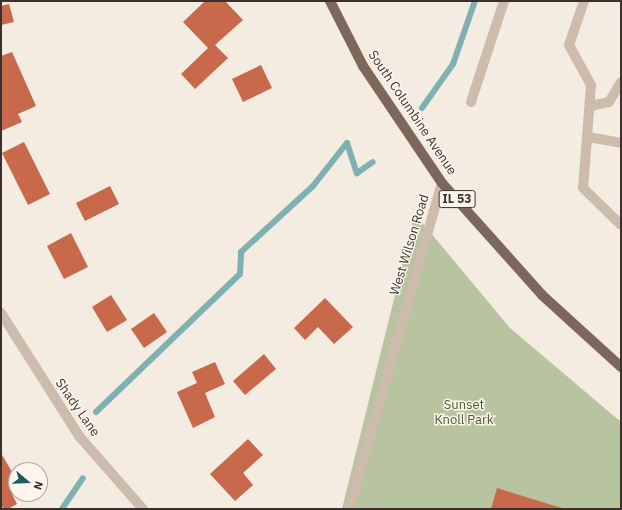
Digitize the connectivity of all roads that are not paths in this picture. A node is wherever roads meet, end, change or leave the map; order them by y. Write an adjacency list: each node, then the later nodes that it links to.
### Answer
1 (330, 1): 9 (main road, South Columbine Avenue / IL 53)
2 (504, 1): 5 (street)
3 (584, 1): 6 (street)
4 (621, 82): 6 (street)
5 (471, 102)
6 (590, 106): 7 (street)
7 (588, 137): 8 (street); 10 (street)
8 (621, 143)
9 (442, 183): 12 (main road, South Columbine Avenue / IL 53); 14 (street, West Wilson Road)
10 (621, 225)
11 (1, 313): 13 (street, Shady Lane)
12 (621, 367)
13 (143, 509)
14 (349, 509)

